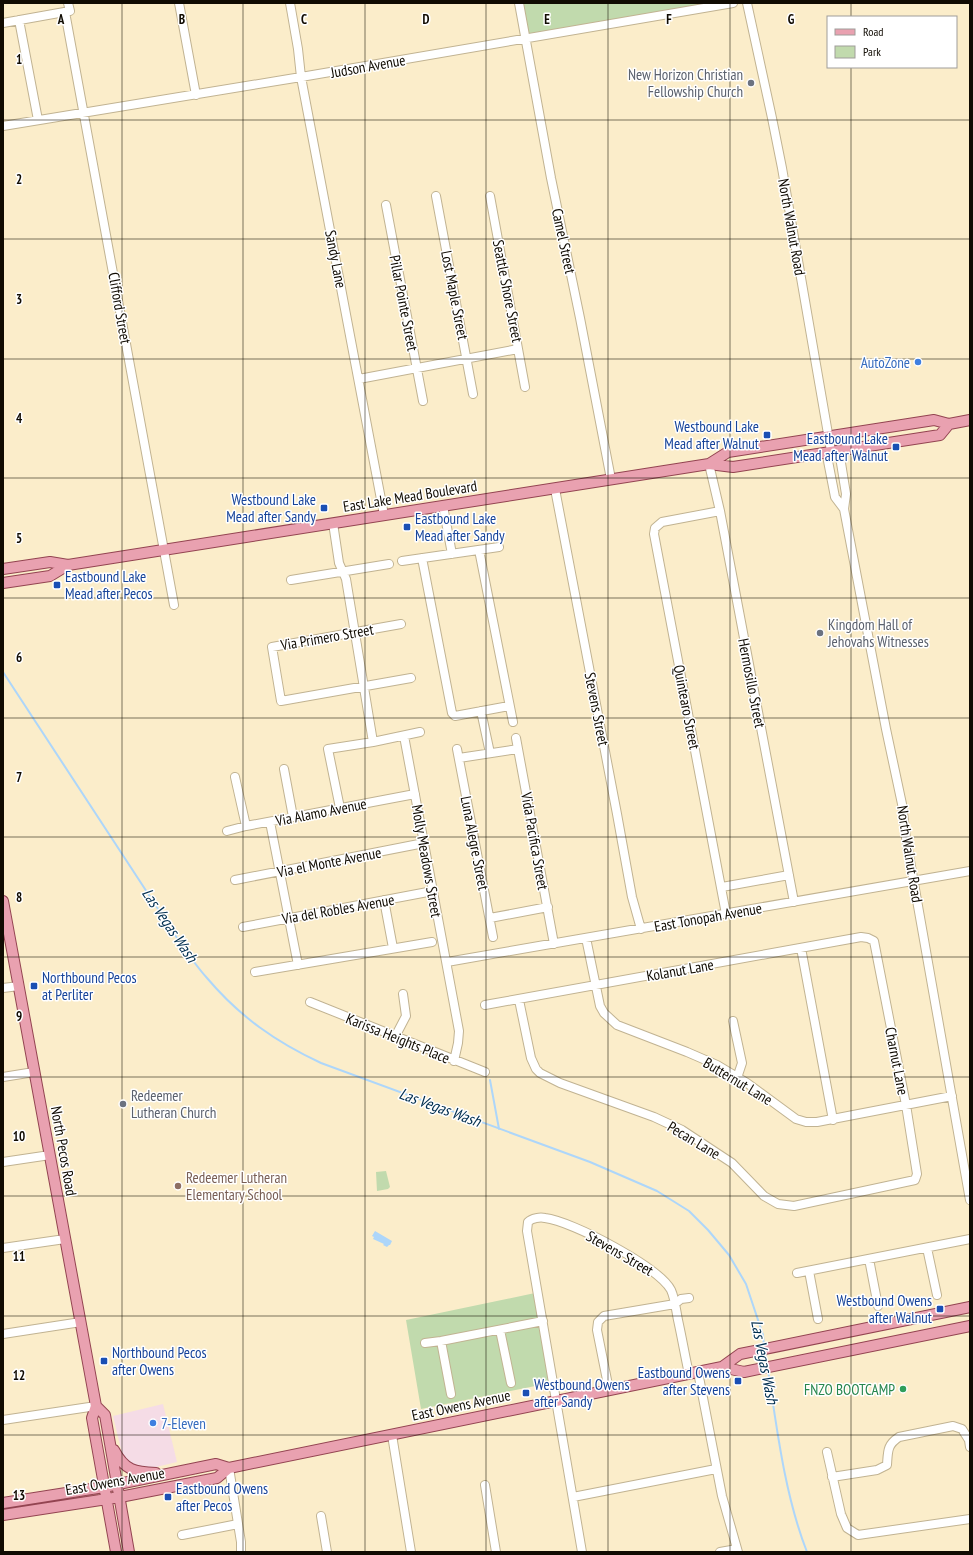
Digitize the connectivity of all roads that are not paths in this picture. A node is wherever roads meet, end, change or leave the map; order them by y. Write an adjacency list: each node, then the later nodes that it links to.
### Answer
1 (179, 3): 11 (street)
2 (290, 3): 10 (street, Sandy Lane)
3 (519, 3): 9 (street, Camel Street)
4 (732, 3): 9 (street, Judson Avenue)
5 (747, 3): 27 (street, North Walnut Road)
6 (68, 9): 7 (street); 12 (street, Clifford Street)
7 (20, 20): 8 (street); 13 (street)
8 (3, 22)
9 (526, 39): 10 (street, Judson Avenue); 30 (street, Camel Street)
10 (301, 77): 11 (street, Judson Avenue); 21 (street, Sandy Lane)
11 (196, 95): 12 (street, Judson Avenue)
12 (84, 112): 13 (street, Judson Avenue); 38 (street, Clifford Street)
13 (38, 120): 14 (street, Judson Avenue)
14 (3, 126)
15 (436, 196): 19 (street, Lost Maple Street)
16 (490, 196): 18 (street, Seattle Shore Street)
17 (386, 206): 20 (street, Pillar Pointe Street)
18 (518, 349): 19 (street); 22 (street, Seattle Shore Street)
19 (467, 360): 20 (street); 23 (street, Lost Maple Street)
20 (417, 369): 21 (street); 24 (street, Pillar Pointe Street)
21 (359, 379): 35 (street, Sandy Lane)
22 (525, 387)
23 (473, 394)
24 (423, 401)
25 (970, 420): 26 (main road, East Lake Mead Boulevard)
26 (949, 424): 27 (main road, East Lake Mead Boulevard); 28 (main road, East Lake Mead Boulevard)
27 (828, 436): 28 (street, North Walnut Road); 29 (main road, East Lake Mead Boulevard)
28 (831, 451): 29 (main road, East Lake Mead Boulevard); 33 (street, North Walnut Road); 33 (street, North Walnut Road)
29 (709, 464): 30 (main road, East Lake Mead Boulevard); 34 (street, Hermosillo Street)
30 (611, 479): 31 (main road, East Lake Mead Boulevard)
31 (555, 489): 32 (main road, East Lake Mead Boulevard); 89 (street, Stevens Street)
32 (443, 506): 35 (main road, East Lake Mead Boulevard); 40 (street)
33 (844, 509): 78 (street, North Walnut Road)
34 (720, 511): 76 (street, Hermosillo Street); 79 (street, Quintearo Street)
35 (384, 514): 36 (main road, East Lake Mead Boulevard)
36 (333, 523): 38 (main road, East Lake Mead Boulevard); 46 (street)
37 (499, 546): 39 (street)
38 (164, 550): 44 (main road, East Lake Mead Boulevard); 49 (street, Clifford Street)
39 (478, 550): 40 (street); 54 (street)
40 (452, 554): 41 (street)
41 (422, 558): 42 (street); 55 (street)
42 (402, 561)
43 (389, 564): 46 (street)
44 (68, 565): 45 (main road, East Lake Mead Boulevard); 48 (main road, East Lake Mead Boulevard)
45 (3, 569)
46 (342, 571): 47 (street); 51 (street)
47 (291, 580)
48 (3, 583)
49 (174, 605)
50 (401, 624): 51 (street, Via Primero Street)
51 (354, 632): 53 (street); 53 (street, Via Primero Street)
52 (411, 678): 53 (street, Via Primero Street)
53 (364, 686): 60 (street)
54 (509, 706): 55 (street); 56 (street)
55 (481, 711): 63 (street)
56 (513, 722)
57 (420, 732): 58 (street)
58 (404, 736): 60 (street); 67 (street, Molly Meadows Street)
59 (516, 738): 62 (street, Vida Pacifica Street)
60 (374, 742): 68 (street)
61 (457, 749): 64 (street, Luna Alegre Street)
62 (518, 749): 63 (street); 84 (street, Vida Pacifica Street)
63 (490, 753): 64 (street)
64 (459, 758): 87 (street, Luna Alegre Street)
65 (284, 769): 69 (street)
66 (236, 777): 71 (street)
67 (415, 794): 68 (street, Via Alamo Avenue); 73 (street, Molly Meadows Street)
68 (340, 808): 69 (street, Via Alamo Avenue)
69 (293, 817): 70 (street, Via Alamo Avenue)
70 (270, 822): 71 (street, Via Alamo Avenue); 75 (street)
71 (246, 826): 72 (street, Via Alamo Avenue)
72 (227, 831)
73 (424, 843): 75 (street, Via el Monte Avenue); 80 (street, Molly Meadows Street)
74 (970, 871): 78 (street, East Tonopah Avenue)
75 (280, 872): 77 (street, Via el Monte Avenue); 86 (street)
76 (789, 875): 79 (street); 82 (street, Hermosillo Street)
77 (234, 880)
78 (914, 881): 82 (street, East Tonopah Avenue); 114 (street, North Walnut Road)
79 (722, 887): 85 (street, Quintearo Street)
80 (433, 891): 81 (street, Via del Robles Avenue); 97 (street, Molly Meadows Street)
81 (384, 900): 86 (street, Via del Robles Avenue); 95 (street)
82 (794, 902): 85 (street, East Tonopah Avenue)
83 (3, 903): 100 (main road, North Pecos Road)
84 (548, 907): 87 (street); 94 (street, Vida Pacifica Street)
85 (726, 914): 89 (street, East Tonopah Avenue)
86 (289, 918): 88 (street, Via del Robles Avenue); 98 (street)
87 (490, 918): 90 (street, Luna Alegre Street)
88 (243, 927)
89 (641, 929): 91 (street, East Tonopah Avenue)
90 (493, 936)
91 (586, 938): 94 (street, East Tonopah Avenue); 101 (street, Butternut Lane)
92 (874, 941): 96 (street, Kolanut Lane); 115 (street, Charnut Lane)
93 (432, 942): 95 (street)
94 (554, 944): 97 (street, East Tonopah Avenue)
95 (393, 948): 98 (street)
96 (801, 948): 101 (street, Kolanut Lane); 116 (street)
97 (447, 962): 109 (street, Molly Meadows Street)
98 (298, 965): 99 (street)
99 (255, 972)
100 (19, 986): 102 (street); 110 (main road, North Pecos Road)
101 (595, 986): 104 (street, Kolanut Lane); 113 (street, Butternut Lane)
102 (3, 988)
103 (403, 994): 108 (street)
104 (519, 1000): 106 (street, Kolanut Lane); 120 (street, Pecan Lane)
105 (310, 1002): 108 (street, Karissa Heights Place)
106 (485, 1005)
107 (733, 1020): 113 (street)
108 (395, 1037): 109 (street, Karissa Heights Place)
109 (454, 1061): 111 (street, Karissa Heights Place)
110 (34, 1072): 112 (street); 117 (main road, North Pecos Road)
111 (486, 1072)
112 (3, 1077)
113 (737, 1078): 116 (street, Butternut Lane)
114 (952, 1096): 115 (street, Butternut Lane); 119 (street, North Walnut Road)
115 (906, 1105): 116 (street, Butternut Lane); 120 (street, Charnut Lane)
116 (833, 1120)
117 (50, 1155): 118 (street); 122 (main road, North Pecos Road)
118 (3, 1162)
119 (968, 1172): 121 (street, North Walnut Road)
120 (915, 1180)
121 (970, 1200)
122 (65, 1239): 124 (street); 135 (main road, North Pecos Road)
123 (970, 1239): 125 (street)
124 (3, 1248)
125 (927, 1248): 126 (street); 129 (street)
126 (869, 1259): 127 (street); 132 (street)
127 (809, 1271): 128 (street); 134 (street)
128 (797, 1273)
129 (937, 1295)
130 (689, 1298): 131 (street)
131 (675, 1304): 136 (street, Stevens Street); 143 (street, Stevens Street); 145 (street)
132 (878, 1306)
133 (970, 1307): 142 (main road, East Owens Avenue)
134 (818, 1318)
135 (81, 1322): 139 (street); 148 (main road, North Pecos Road)
136 (543, 1322): 138 (street); 147 (street)
137 (970, 1326): 142 (main road, East Owens Avenue)
138 (500, 1330): 140 (street); 144 (street)
139 (3, 1334)
140 (441, 1342): 141 (street); 146 (street)
141 (425, 1343)
142 (722, 1367): 143 (main road, East Owens Avenue)
143 (693, 1373): 145 (main road, East Owens Avenue); 155 (street, Stevens Street)
144 (511, 1383)
145 (609, 1390): 147 (main road, East Owens Avenue)
146 (451, 1394)
147 (556, 1400): 150 (main road, East Owens Avenue); 162 (street)
148 (96, 1406): 149 (street); 151 (main road, North Pecos Road); 160 (main road, North Pecos Road)
149 (3, 1420)
150 (392, 1434): 154 (main road, East Owens Avenue); 175 (street)
151 (109, 1439): 156 (main road); 158 (main road, North Pecos Road)
152 (970, 1447): 157 (street)
153 (827, 1452): 157 (street)
154 (229, 1468): 156 (main road, East Owens Avenue); 161 (main road, East Owens Avenue); 168 (street)
155 (716, 1469): 162 (street); 170 (street, Stevens Street)
156 (170, 1474): 158 (main road, East Owens Avenue)
157 (832, 1477): 167 (street)
158 (117, 1484): 160 (main road, East Owens Avenue); 161 (main road, North Pecos Road)
159 (485, 1485): 176 (street)
160 (104, 1487): 163 (main road, North Pecos Road); 164 (main road, East Owens Avenue)
161 (120, 1497): 163 (main road, East Owens Avenue); 172 (main road, North Pecos Road)
162 (572, 1498): 177 (street)
163 (106, 1499): 165 (main road, East Owens Avenue); 171 (main road, North Pecos Road)
164 (3, 1504)
165 (3, 1515)
166 (321, 1516): 174 (street)
167 (970, 1519)
168 (238, 1524): 169 (street); 173 (street)
169 (182, 1535)
170 (738, 1550): 178 (street)
171 (116, 1552)
172 (130, 1552)
173 (241, 1552)
174 (327, 1552)
175 (411, 1552)
176 (496, 1552)
177 (582, 1552)
178 (720, 1552)

